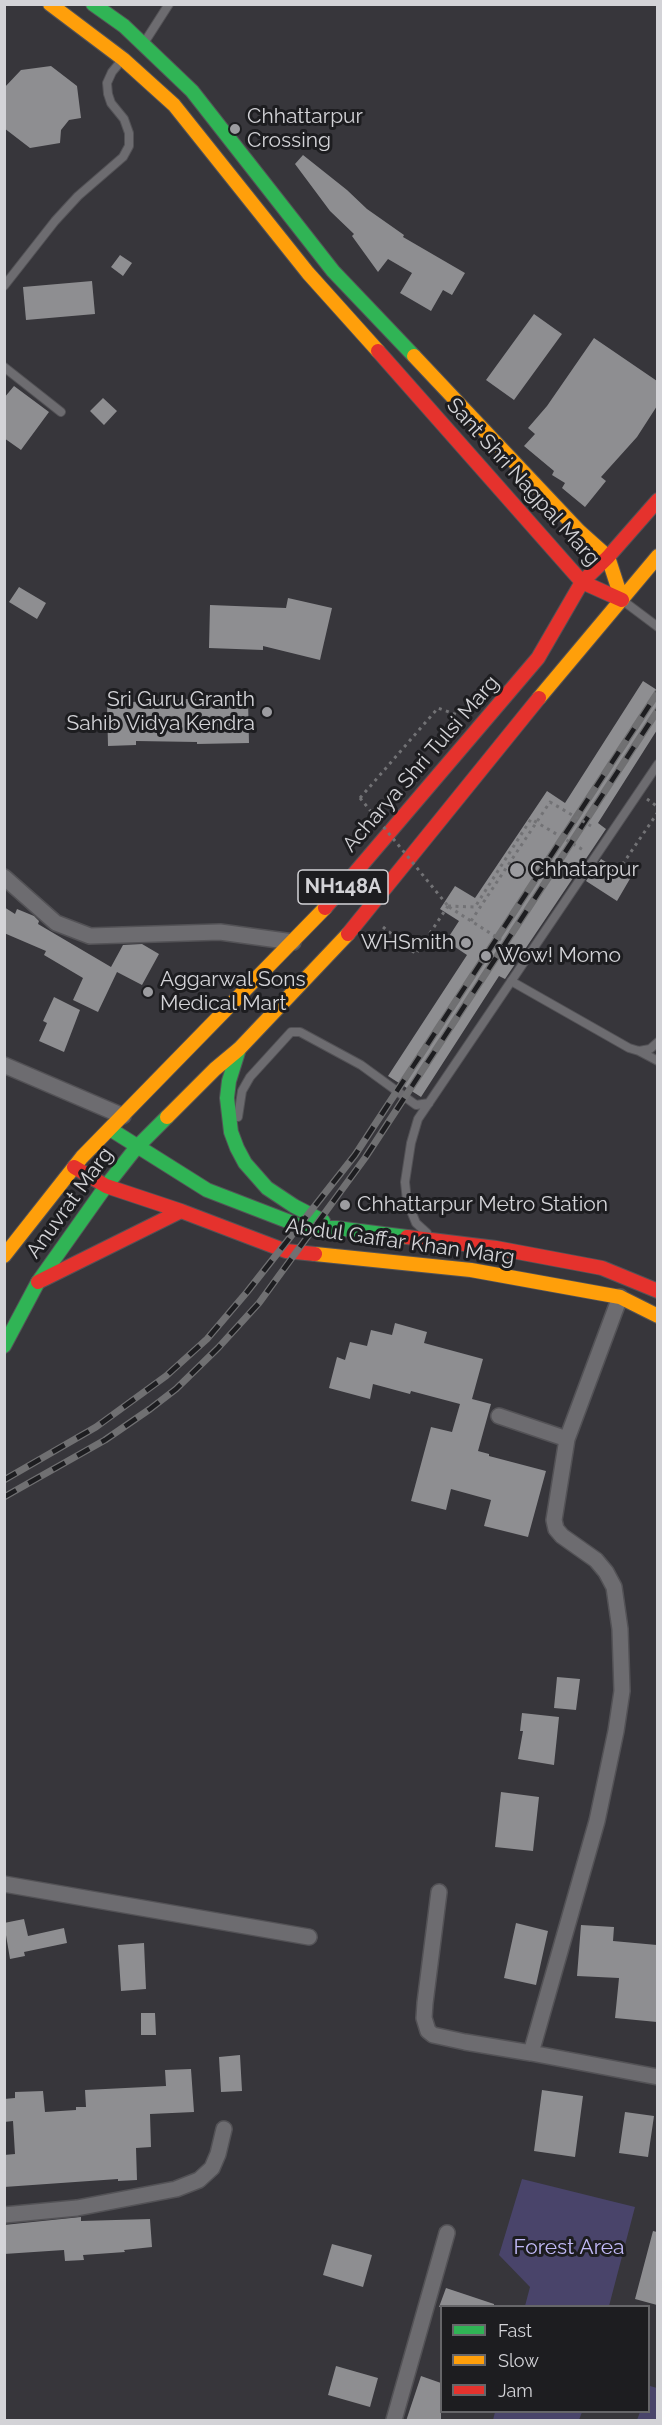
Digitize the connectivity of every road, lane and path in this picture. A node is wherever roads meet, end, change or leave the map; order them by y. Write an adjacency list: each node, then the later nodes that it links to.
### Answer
1 (50, 4): 5 (main road, Sant Shri Nagpal Marg)
2 (93, 4): 4 (main road, Sant Shri Nagpal Marg)
3 (169, 4): 4 (lane)
4 (143, 45): 11 (main road, Sant Shri Nagpal Marg)
5 (123, 59): 6 (lane); 12 (main road, Sant Shri Nagpal Marg)
6 (4, 286)
7 (4, 367): 8 (lane)
8 (61, 412)
9 (657, 500): 11 (main road, NH148A)
10 (657, 556): 13 (main road)
11 (608, 557): 12 (main road, NH148A); 13 (main road, Sant Shri Nagpal Marg)
12 (582, 582): 13 (main road, Sant Shri Nagpal Marg); 15 (main road, Acharya Shri Tulsi Marg / NH148A)
13 (622, 600): 14 (lane); 22 (main road, NH148A)
14 (657, 627)
15 (483, 725): 21 (path, bridge); 25 (main road, Acharya Shri Tulsi Marg / NH148A)
16 (657, 764): 19 (lane)
17 (657, 812): 19 (path)
18 (591, 826): 23 (path, bridge)
19 (595, 857): 21 (path); 26 (lane)
20 (4, 877): 25 (street)
21 (448, 906): 22 (path); 23 (path)
22 (365, 913): 28 (main road, NH148A)
23 (471, 921): 24 (path)
24 (501, 940)
25 (293, 942): 33 (main road, Acharya Shri Tulsi Marg / NH148A)
26 (511, 981): 29 (lane); 32 (lane)
27 (657, 1042): 29 (lane)
28 (239, 1049): 35 (main road, NH148A); 36 (main road)
29 (639, 1051): 30 (lane)
30 (657, 1061)
31 (4, 1065): 33 (street)
32 (429, 1103): 36 (lane); 41 (lane)
33 (123, 1116): 34 (main road, Acharya Shri Tulsi Marg / NH148A)
34 (110, 1129): 35 (main road, Abdul Gaffar Khan Marg); 37 (main road, Acharya Shri Tulsi Marg / NH148A)
35 (136, 1148): 38 (main road, Anuvrat Marg / NH148A); 40 (main road, Abdul Gaffar Khan Marg)
36 (237, 1148): 40 (main road)
37 (74, 1167): 38 (main road, Abdul Gaffar Khan Marg); 42 (main road, Anuvrat Marg / NH148A)
38 (106, 1186): 39 (main road, Abdul Gaffar Khan Marg); 43 (main road, Anuvrat Marg / NH148A)
39 (181, 1211): 43 (main road); 45 (main road, Abdul Gaffar Khan Marg)
40 (336, 1228): 41 (main road, Abdul Gaffar Khan Marg)
41 (436, 1240): 44 (main road, Abdul Gaffar Khan Marg)
42 (4, 1256)
43 (38, 1282): 47 (main road, Anuvrat Marg / NH148A)
44 (657, 1291)
45 (620, 1297): 46 (main road, Abdul Gaffar Khan Marg); 49 (street)
46 (657, 1316)
47 (4, 1346)
48 (499, 1416): 49 (street)
49 (567, 1439): 53 (street)
50 (4, 1884): 52 (street)
51 (439, 1892): 53 (street)
52 (309, 1936)
53 (531, 2054): 54 (street)
54 (657, 2077)
55 (224, 2129): 56 (street)
56 (4, 2214)
57 (447, 2233): 58 (street)
58 (394, 2421)

